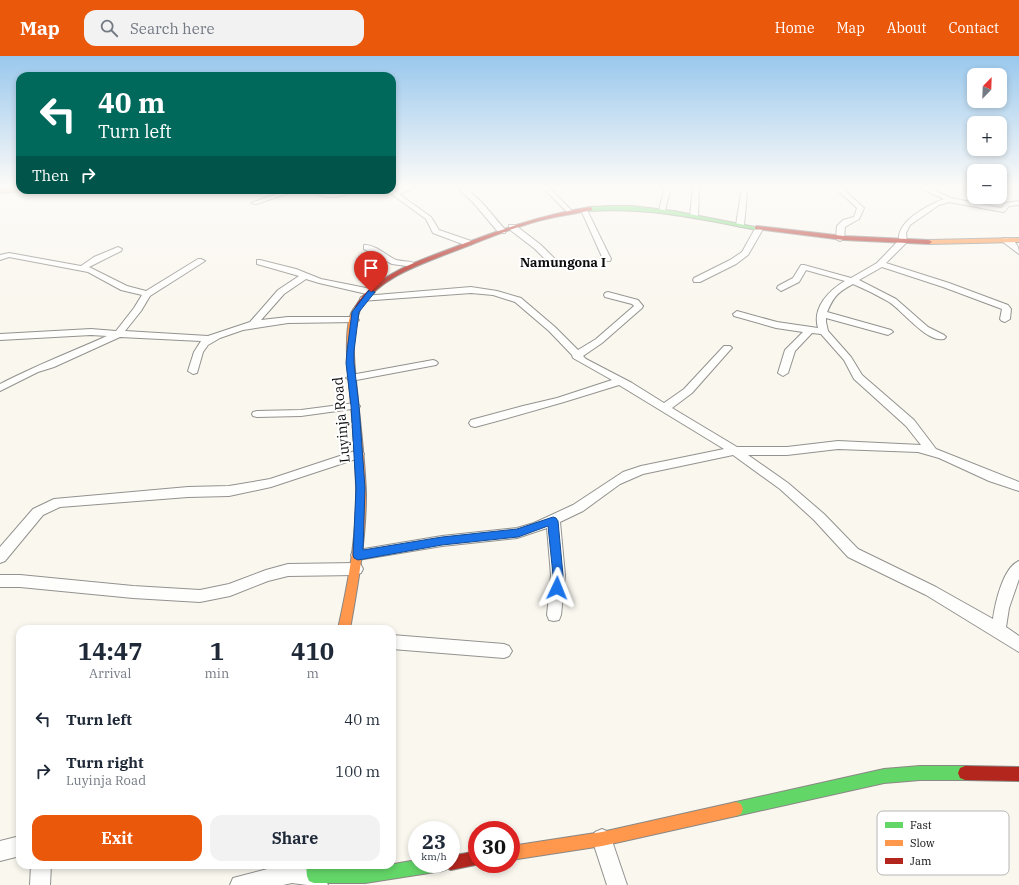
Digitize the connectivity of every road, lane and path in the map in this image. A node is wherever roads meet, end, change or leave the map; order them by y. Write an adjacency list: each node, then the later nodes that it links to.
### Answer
1 (433, 226): 15 (street)
2 (497, 226): 10 (street)
3 (516, 226): 8 (main road, Luyinja Road)
4 (591, 226): 20 (street)
5 (743, 226): 9 (main road, Luyinja Road)
6 (841, 226): 11 (street)
7 (906, 226): 14 (street)
8 (512, 227): 10 (main road, Luyinja Road); 23 (street)
9 (759, 229): 11 (main road, Luyinja Road); 28 (street)
10 (502, 231): 15 (main road, Luyinja Road)
11 (840, 238): 14 (main road, Luyinja Road)
12 (1006, 240): 13 (main road, Luyinja Road); 14 (main road, Luyinja Road); 18 (street)
13 (1019, 240)
14 (902, 242): 24 (street)
15 (468, 243): 25 (main road, Luyinja Road)
16 (368, 247): 25 (street)
17 (118, 249): 26 (street)
18 (1019, 252)
19 (0, 258): 26 (street)
20 (607, 259)
21 (201, 261): 32 (street)
22 (260, 262): 27 (street)
23 (555, 264)
24 (881, 264): 29 (street); 37 (street)
25 (414, 265): 31 (main road, Luyinja Road)
26 (84, 268): 32 (street)
27 (305, 276): 31 (street); 39 (street)
28 (697, 280)
29 (854, 280): 30 (street); 36 (street); 45 (street)
30 (781, 288)
31 (371, 292): 34 (main road, Luyinja Road)
32 (147, 294): 43 (street)
33 (608, 295): 48 (street)
34 (364, 299): 38 (main road, Luyinja Road); 48 (street)
35 (737, 314): 40 (street)
36 (823, 314): 41 (street); 42 (street)
37 (1005, 319)
38 (354, 320): 39 (street); 52 (main road, Luyinja Road)
39 (254, 323): 46 (street)
40 (810, 330): 41 (street); 51 (street)
41 (824, 332): 59 (street)
42 (888, 332)
43 (118, 334): 44 (street); 46 (street); 54 (street)
44 (0, 337)
45 (941, 337)
46 (209, 339): 50 (street)
47 (727, 348): 56 (street)
48 (576, 356): 53 (street)
49 (433, 363): 52 (street)
50 (193, 371)
51 (783, 373)
52 (351, 378): 55 (main road, Luyinja Road)
53 (620, 381): 56 (street); 58 (street)
54 (0, 388)
55 (355, 406): 57 (street); 61 (main road, Luyinja Road)
56 (664, 408): 60 (street)
57 (257, 414)
58 (475, 423)
59 (930, 450): 60 (street); 62 (street)
60 (735, 451): 63 (street); 70 (street)
61 (358, 454): 64 (street); 65 (main road, Luyinja Road)
62 (1019, 487)
63 (553, 521): 65 (street); 68 (street)
64 (0, 557)
65 (357, 562): 67 (street); 69 (main road, Luyinja Road)
66 (1019, 567): 70 (street)
67 (0, 581)
68 (554, 615)
69 (345, 625)
70 (998, 630): 72 (street)
71 (396, 642): 73 (street)
72 (1019, 645)
73 (504, 651)
74 (1019, 774): 75 (main road)
75 (602, 838): 78 (main road); 84 (street)
76 (16, 847): 77 (street)
77 (0, 851)
78 (520, 852)
79 (41, 869): 82 (street)
80 (408, 869): 81 (main road)
81 (315, 875): 83 (street)
82 (40, 885)
83 (240, 885)
84 (617, 885)

